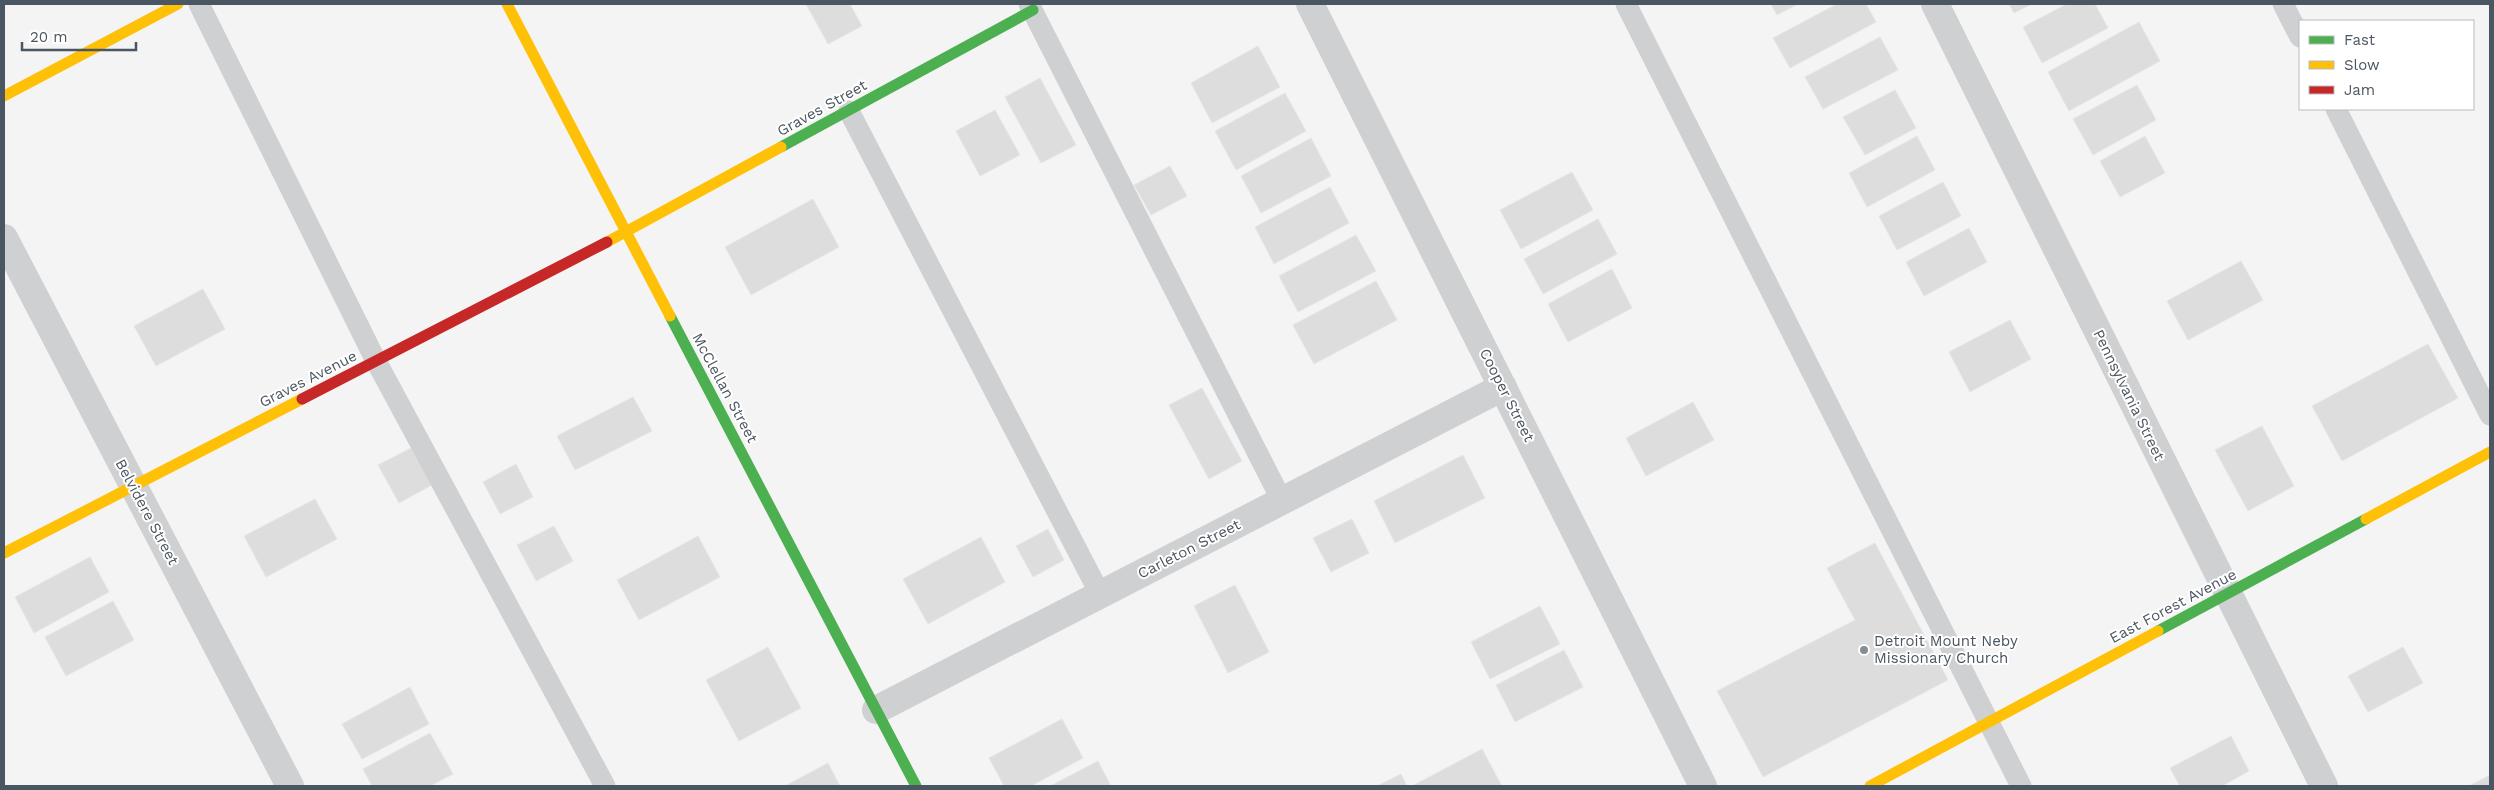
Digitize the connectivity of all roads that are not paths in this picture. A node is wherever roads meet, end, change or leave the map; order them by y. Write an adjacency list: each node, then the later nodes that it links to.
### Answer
1 (178, 4): 10 (street)
2 (198, 4): 15 (lane)
3 (507, 4): 13 (street, McClellan Street)
4 (1310, 4): 16 (street, Cooper Street)
5 (1626, 4): 25 (lane)
6 (1935, 4): 23 (street, Pennsylvania Street)
7 (2283, 4): 9 (lane)
8 (1031, 7): 12 (street, Graves Street); 20 (lane)
9 (2299, 36)
10 (4, 96)
11 (2337, 110): 17 (lane)
12 (849, 111): 13 (street, Graves Street); 22 (lane)
13 (626, 232): 15 (street, Graves Avenue); 24 (street, McClellan Street)
14 (4, 238): 19 (street, Belvidere Street)
15 (376, 361): 19 (street, Graves Avenue); 27 (lane)
16 (1503, 386): 20 (street, Carleton Street); 29 (street, Cooper Street)
17 (2490, 415)
18 (2490, 452): 23 (street, East Forest Avenue)
19 (133, 486): 21 (street, Graves Avenue); 26 (street, Belvidere Street)
20 (1282, 501): 22 (street, Carleton Street)
21 (4, 553)
22 (1100, 594): 24 (street, Carleton Street)
23 (2227, 594): 25 (street, East Forest Avenue); 32 (street, Pennsylvania Street)
24 (876, 710): 28 (street, McClellan Street)
25 (1989, 722): 30 (street, East Forest Avenue); 31 (lane)
26 (290, 786)
27 (605, 786)
28 (916, 786)
29 (1703, 786)
30 (1870, 786)
31 (2021, 786)
32 (2324, 786)

